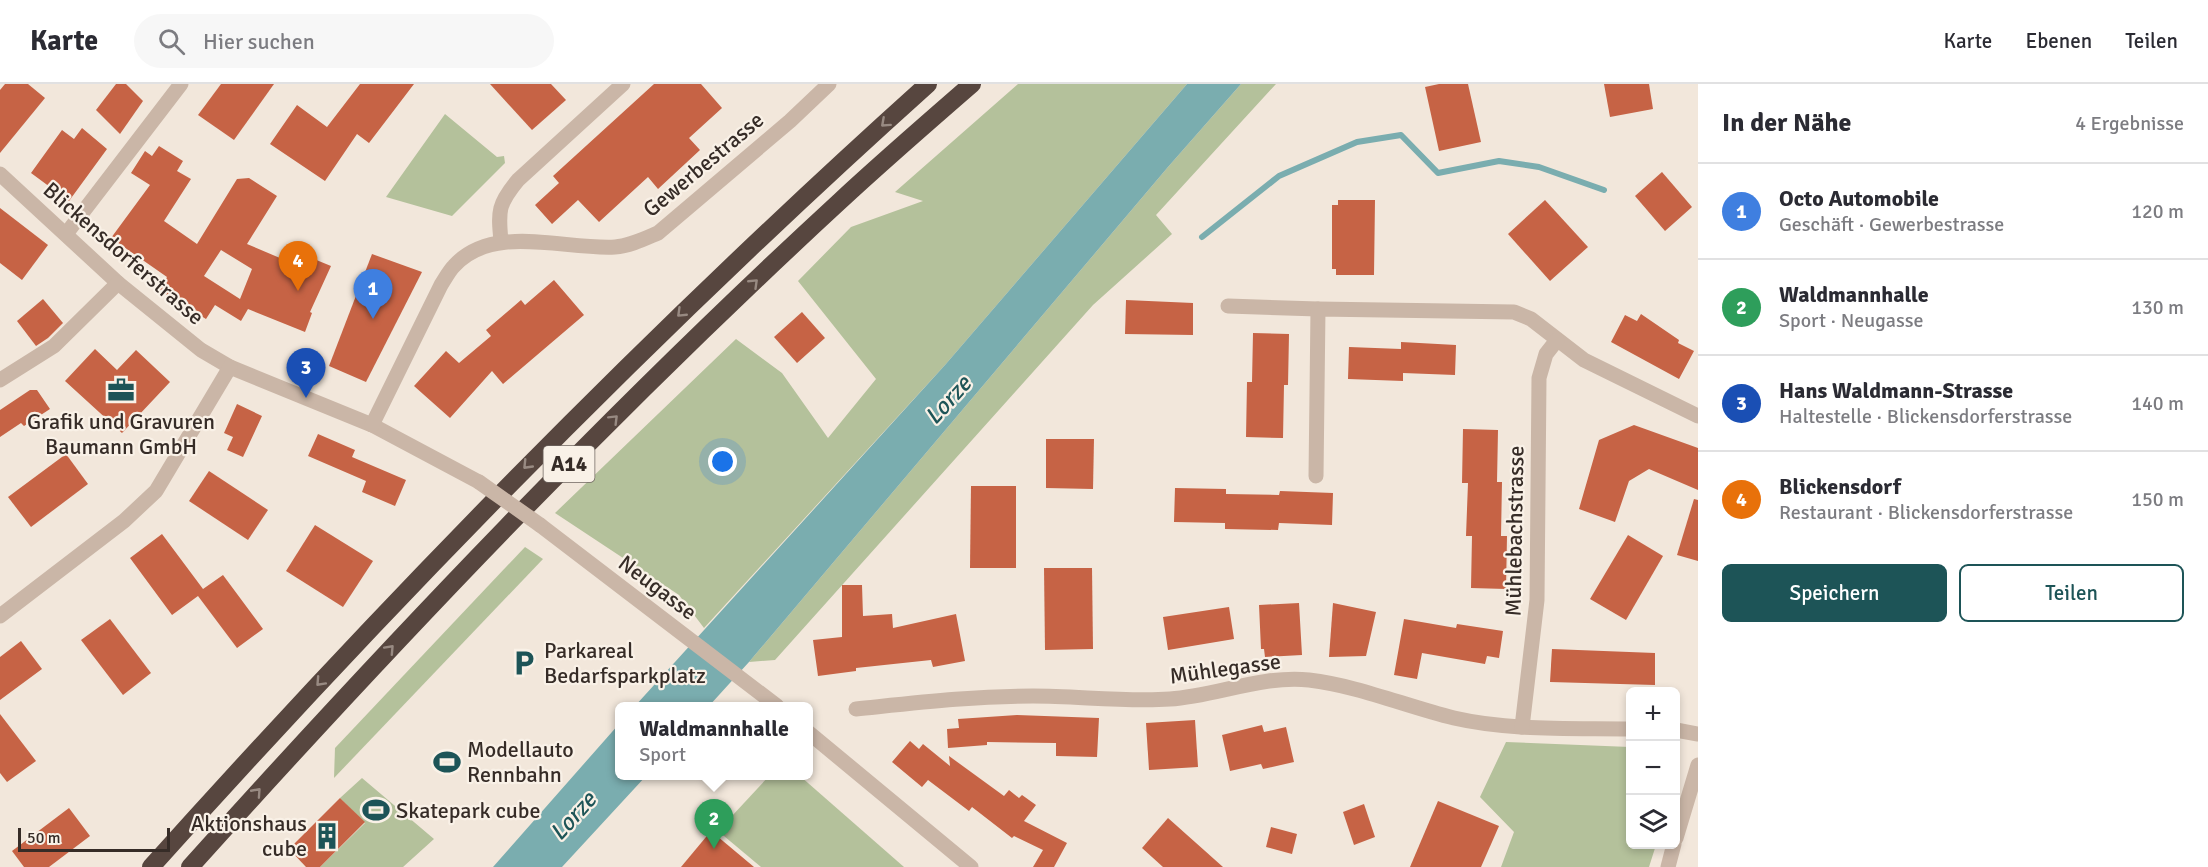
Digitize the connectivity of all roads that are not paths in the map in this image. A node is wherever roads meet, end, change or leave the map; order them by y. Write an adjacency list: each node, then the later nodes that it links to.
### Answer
1 (181, 84): 7 (street)
2 (623, 84): 8 (street)
3 (829, 84): 8 (street, Gewerbestrasse)
4 (928, 84): 30 (highway, A14, one-way to 30)
5 (972, 84): 31 (highway, A14, one-way to 5)
6 (0, 174): 7 (street, Blickensdorferstrasse)
7 (66, 234): 9 (street, Blickensdorferstrasse)
8 (501, 241): 16 (street, Gewerbestrasse)
9 (118, 284): 13 (street, Blickensdorferstrasse); 14 (street)
10 (1228, 306): 11 (street)
11 (1318, 309): 12 (street); 17 (street)
12 (1557, 340): 15 (street); 22 (street, Mühlebachstrasse)
13 (230, 367): 16 (street, Blickensdorferstrasse); 19 (street)
14 (0, 380)
15 (1698, 416)
16 (372, 425): 18 (street, Blickensdorferstrasse, bridge)
17 (1316, 476)
18 (540, 525): 20 (street, Neugasse)
19 (0, 616)
20 (772, 702)
21 (856, 709): 22 (street, Mühlegasse)
22 (1522, 727): 23 (street, Mühlegasse)
23 (1626, 729)
24 (1680, 731): 25 (street)
25 (1698, 734)
26 (813, 736): 32 (street)
27 (1698, 765): 28 (street)
28 (1680, 825)
29 (1673, 849): 33 (street)
30 (152, 867)
31 (190, 867)
32 (971, 867)
33 (1668, 867)

